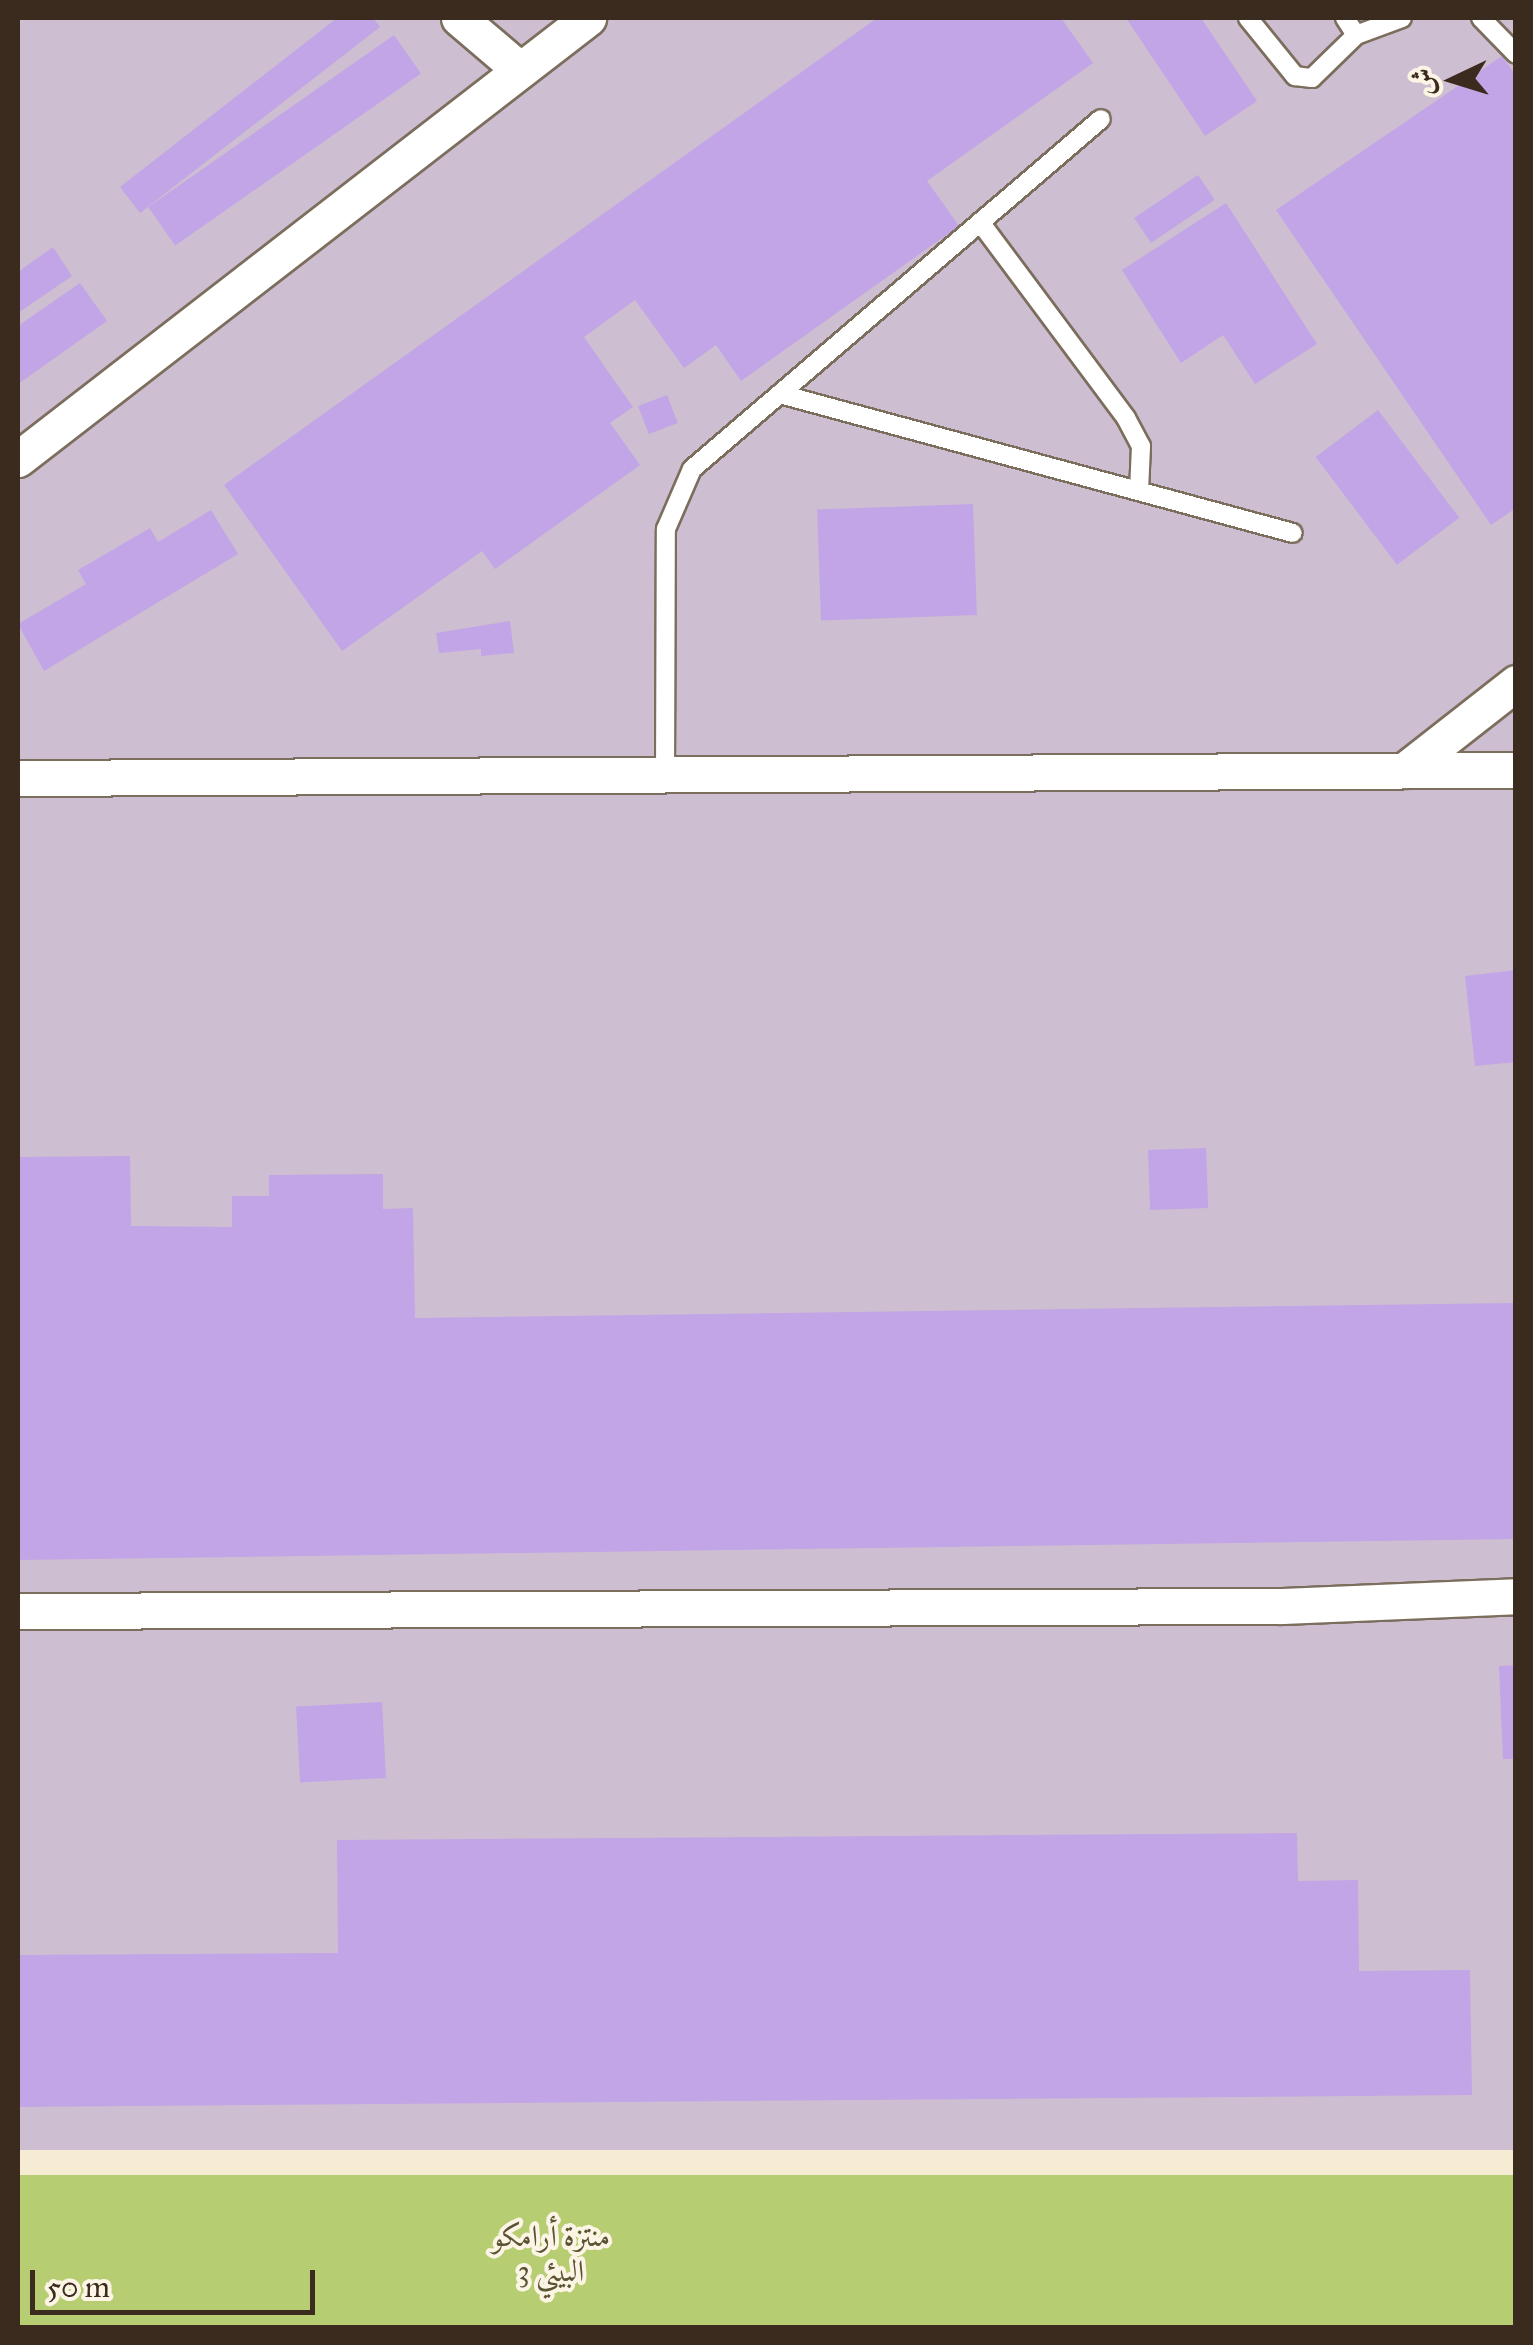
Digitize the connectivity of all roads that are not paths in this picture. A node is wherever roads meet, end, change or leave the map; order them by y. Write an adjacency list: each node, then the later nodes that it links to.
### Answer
1 (459, 18): 9 (street)
2 (588, 18): 9 (street)
3 (1248, 18): 7 (lane)
4 (1345, 18): 7 (lane)
5 (1402, 18): 7 (lane)
6 (1480, 18): 8 (lane)
7 (1356, 35)
8 (1516, 54)
9 (520, 70): 13 (street)
10 (1101, 119): 11 (lane)
11 (980, 222): 12 (lane); 14 (lane)
12 (780, 394): 14 (lane); 20 (lane)
13 (18, 459)
14 (1139, 491): 15 (lane)
15 (1293, 533)
16 (1516, 683): 17 (street)
17 (1405, 770): 18 (street); 20 (street)
18 (1516, 770)
19 (20, 775): 20 (street)
20 (665, 775)
21 (1516, 1596): 22 (street)
22 (18, 1611)

